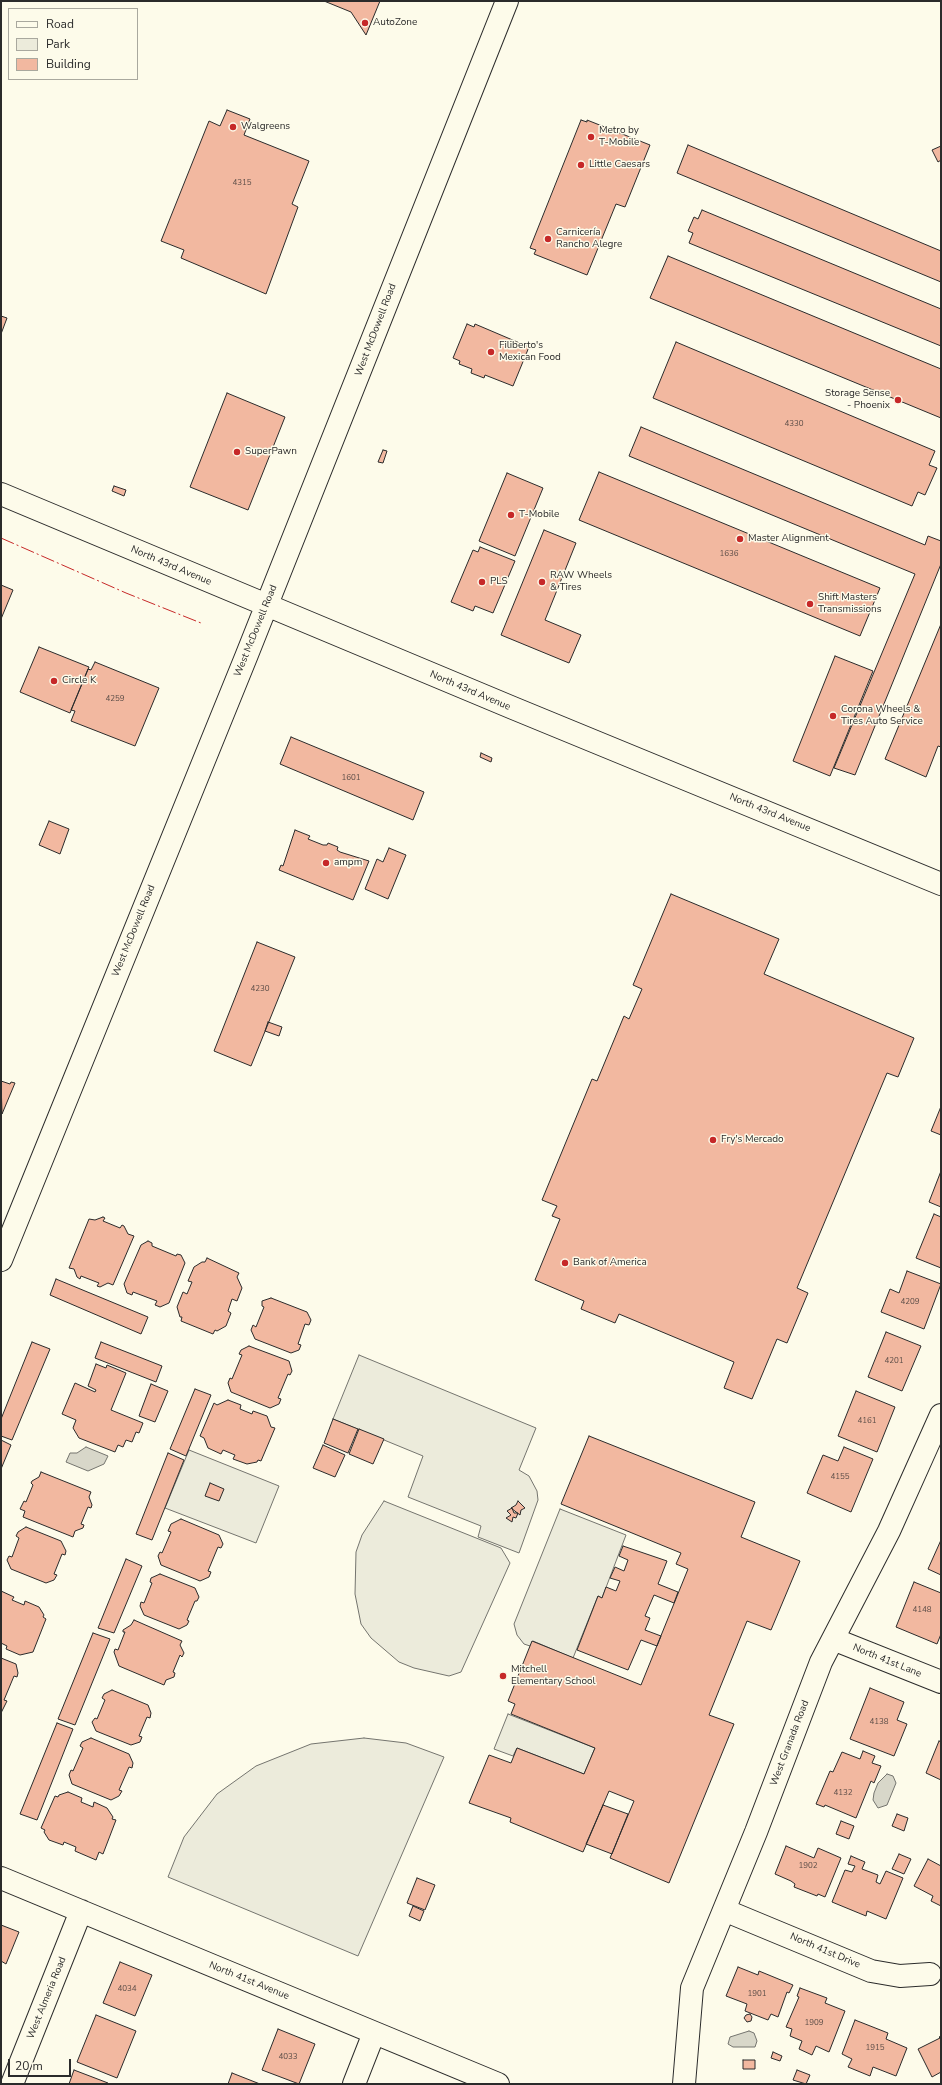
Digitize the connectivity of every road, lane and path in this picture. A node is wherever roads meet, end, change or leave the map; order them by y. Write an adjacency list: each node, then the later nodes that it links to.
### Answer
1 (507, 1): 3 (main road, West McDowell Road)
2 (1, 494): 3 (main road, North 43rd Avenue)
3 (266, 606): 4 (main road, North 43rd Avenue); 5 (main road, West McDowell Road)
4 (941, 884)
5 (1, 1260)
6 (941, 1415): 7 (main road, West Granada Road)
7 (833, 1639): 8 (main road, North 41st Lane); 10 (main road, West Granada Road)
8 (941, 1682)
9 (1, 1878): 11 (main road, North 41st Avenue)
10 (724, 1910): 12 (main road, North 41st Drive); 17 (main road, West Granada Road)
11 (81, 1911): 13 (main road, North 41st Avenue); 14 (main road, West Almeria Road)
12 (930, 1974)
13 (374, 2033): 15 (main road); 16 (main road, North 41st Avenue)
14 (12, 2084)
15 (354, 2084)
16 (498, 2084)
17 (684, 2084)

